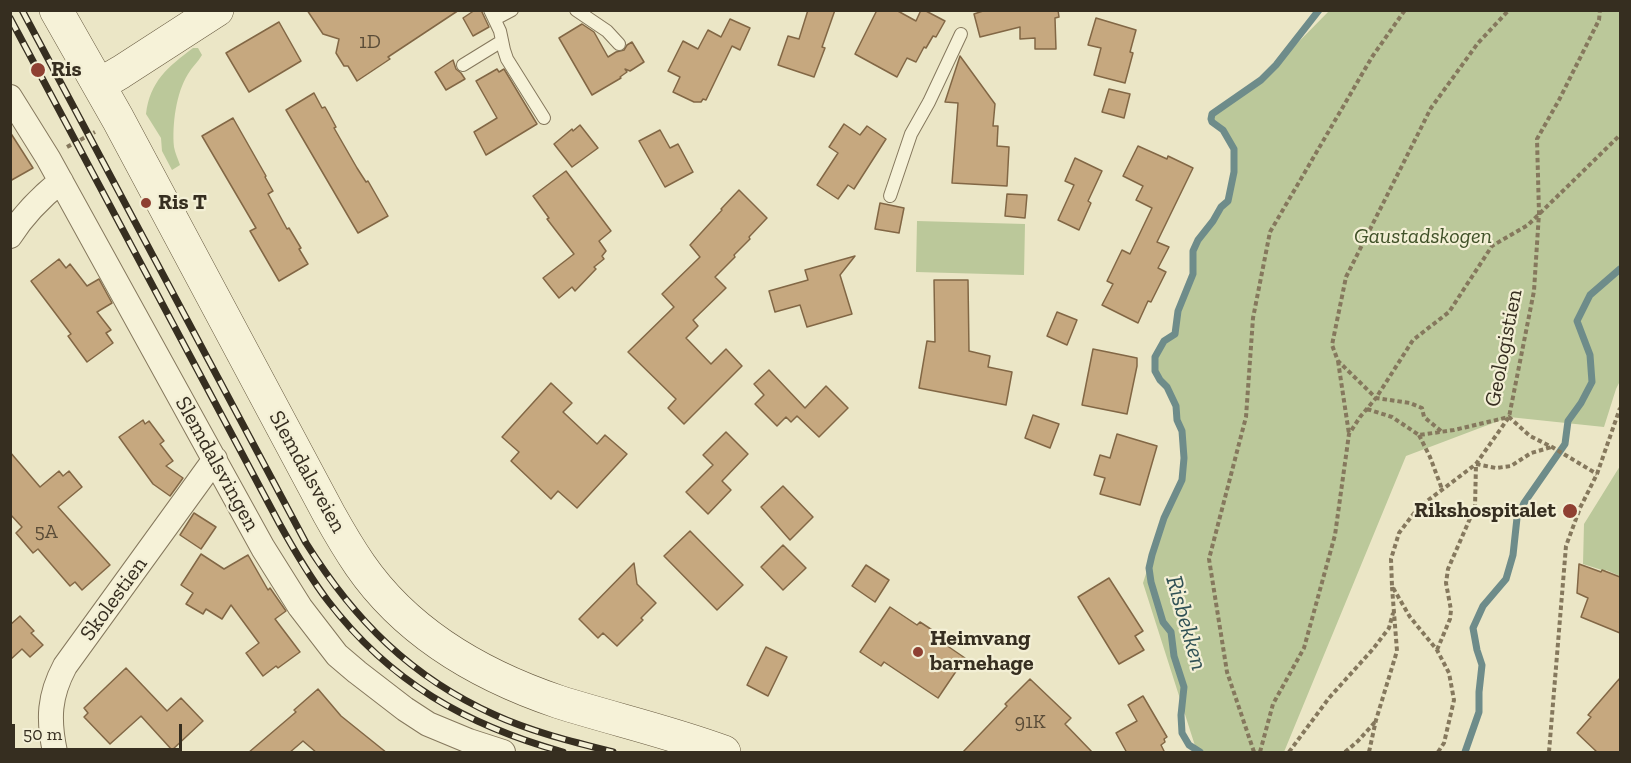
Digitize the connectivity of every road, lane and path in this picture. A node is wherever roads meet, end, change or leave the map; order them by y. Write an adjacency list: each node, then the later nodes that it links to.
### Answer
1 (56, 10): 13 (main road, Slemdalsveien)
2 (217, 10): 13 (main road)
3 (512, 10): 8 (lane)
4 (576, 10): 11 (lane)
5 (1405, 10): 43 (path)
6 (1509, 10): 23 (path)
7 (1600, 10): 21 (path, Geologistien)
8 (493, 15): 10 (lane)
9 (961, 34): 20 (lane)
10 (502, 41): 12 (lane); 15 (lane)
11 (619, 44)
12 (463, 65)
13 (99, 85): 42 (main road, Slemdalsveien)
14 (10, 97): 18 (street, Slemdalsvingen)
15 (544, 118)
16 (97, 131): 18 (path)
17 (1620, 135): 21 (path)
18 (48, 158): 19 (street, Slemdalsvingen)
19 (61, 181): 22 (street); 32 (street, Slemdalsvingen)
20 (890, 195)
21 (1539, 213): 24 (path); 27 (path, Geologistien)
22 (10, 236)
23 (1338, 361): 24 (path); 29 (path)
24 (1376, 398): 26 (path); 28 (path)
25 (1620, 408): 34 (path)
26 (1367, 409): 29 (path); 30 (path)
27 (1509, 417): 28 (path); 31 (path); 33 (path, Geologistien)
28 (1441, 431): 30 (path)
29 (1349, 434): 44 (path)
30 (1419, 435): 35 (path)
31 (1552, 447): 33 (path); 34 (path)
32 (214, 459): 40 (street, Skolestien); 41 (street, Slemdalsvingen)
33 (1476, 464): 35 (path, Geologistien); 38 (path)
34 (1597, 474): 49 (path)
35 (1442, 489): 36 (path, Geologistien)
36 (1392, 586): 37 (path); 38 (path, Geologistien)
37 (1393, 613): 39 (path); 45 (path)
38 (1437, 650): 48 (path, Geologistien)
39 (1376, 720): 46 (path); 47 (path)
40 (55, 753)
41 (503, 753)
42 (724, 753)
43 (1254, 753)
44 (1260, 753)
45 (1289, 753)
46 (1346, 753)
47 (1369, 753)
48 (1438, 753)
49 (1550, 753)

